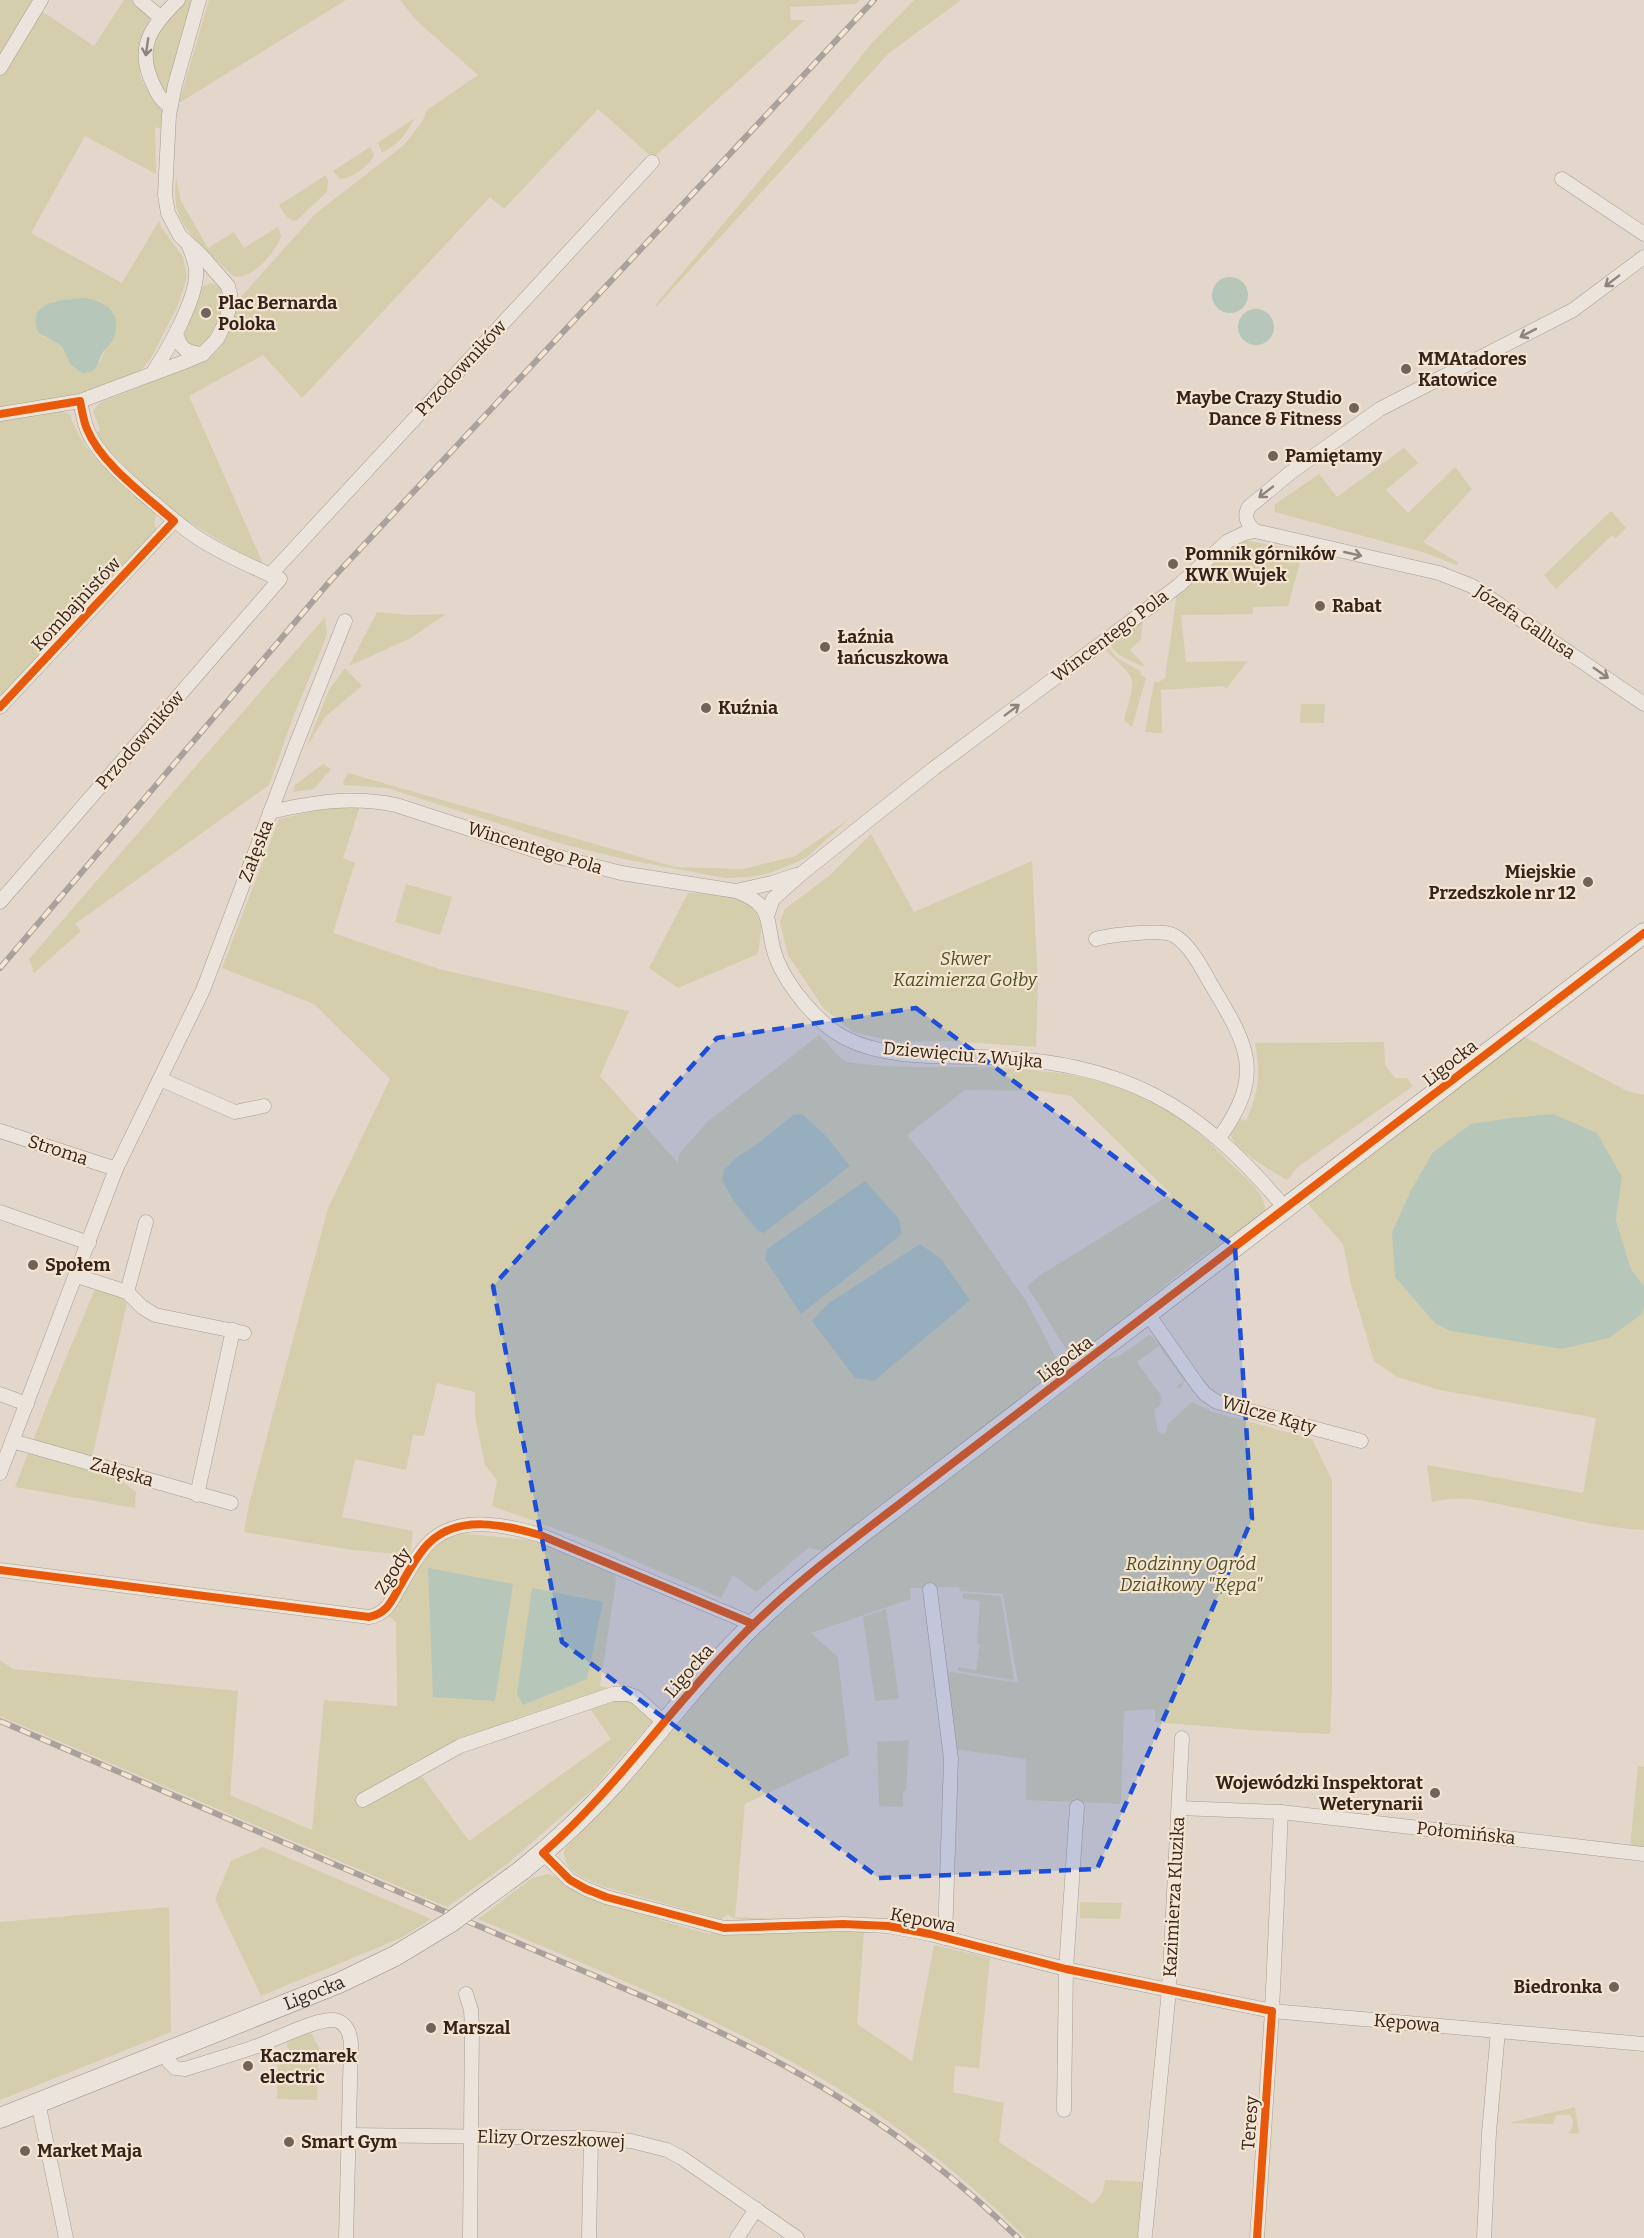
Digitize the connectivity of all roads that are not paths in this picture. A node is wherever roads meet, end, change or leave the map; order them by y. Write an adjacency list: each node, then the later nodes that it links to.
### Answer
1 (41, 0): 6 (street)
2 (140, 0): 5 (street)
3 (178, 0): 5 (street)
4 (199, 0): 7 (street)
5 (160, 17): 7 (street, one-way to 7)
6 (0, 68)
7 (170, 106): 11 (street)
8 (652, 162): 22 (street, Przodowników)
9 (1562, 179): 10 (street)
10 (1644, 234)
11 (188, 244): 13 (street); 14 (street)
12 (1644, 257): 21 (street, one-way to 21)
13 (221, 279): 14 (street); 16 (street)
14 (193, 291): 15 (street)
15 (176, 333): 16 (street); 17 (street)
16 (203, 354): 17 (street)
17 (152, 374): 18 (street)
18 (80, 401): 19 (street); 20 (street)
19 (0, 414)
20 (174, 521): 22 (street); 25 (street, Kombajnistów)
21 (1255, 531): 24 (street, Józefa Gallusa, one-way to 24); 27 (street, Wincentego Pola, one-way to 21)
22 (275, 577): 29 (street, Przodowników)
23 (345, 621): 26 (street, Załęska)
24 (1644, 704)
25 (0, 707)
26 (270, 812): 28 (street, Wincentego Pola); 33 (street, Załęska)
27 (801, 874): 28 (street, Wincentego Pola); 30 (street, Wincentego Pola)
28 (736, 891): 30 (street)
29 (0, 902)
30 (767, 915): 36 (street, Dziewięciu z Wujka)
31 (1644, 933): 38 (street, Ligocka)
32 (1096, 939): 36 (street)
33 (160, 1079): 34 (street); 37 (street, Załęska)
34 (264, 1107)
35 (0, 1131): 37 (street, Stroma)
36 (1219, 1138): 38 (street, Dziewięciu z Wujka)
37 (116, 1169): 41 (street, Załęska)
38 (1285, 1208): 44 (street, Ligocka)
39 (0, 1212): 41 (street)
40 (146, 1222): 43 (street)
41 (89, 1243): 42 (street, Załęska)
42 (76, 1276): 43 (street); 46 (street, Załęska)
43 (126, 1292): 50 (street)
44 (1148, 1314): 48 (street, Wilcze Kąty); 54 (street, Ligocka)
45 (0, 1394): 46 (street)
46 (27, 1404): 47 (street, Załęska)
47 (12, 1441): 49 (street, Załęska); 50 (street, Załęska)
48 (1361, 1441)
49 (0, 1473)
50 (197, 1495): 51 (street, Załęska)
51 (231, 1503)
52 (0, 1570): 54 (street, Zgody)
53 (930, 1590): 63 (street, Kępowa)
54 (753, 1624): 55 (street, Ligocka)
55 (665, 1723): 57 (street, Ligocka); 61 (street, Ligocka)
56 (1182, 1738): 59 (street, Kazimierza Kluzika)
57 (363, 1800)
58 (1077, 1807): 64 (street)
59 (1179, 1808): 60 (street, Połomińska); 65 (street, Kazimierza Kluzika)
60 (1281, 1812): 62 (street, Połomińska); 67 (street, Teresy)
61 (543, 1853): 63 (street, Kępowa); 70 (street, Ligocka, bridge)
62 (1644, 1854)
63 (945, 1938): 64 (street, Kępowa)
64 (1066, 1969): 65 (street, Kępowa); 72 (street)
65 (1168, 1990): 67 (street, Kępowa); 78 (street, Kazimierza Kluzika)
66 (466, 1994): 75 (street)
67 (1272, 2011): 68 (street, Kępowa); 85 (street, Teresy)
68 (1498, 2031): 69 (street, Kępowa); 86 (street)
69 (1644, 2044)
70 (164, 2051): 71 (street, Ligocka); 74 (street)
71 (38, 2102): 73 (street, Ligocka); 79 (street)
72 (1064, 2110)
73 (0, 2118)
74 (349, 2135): 75 (street, Elizy Orzeszkowej); 80 (street)
75 (472, 2137): 76 (street, Elizy Orzeszkowej); 81 (street)
76 (591, 2138): 77 (street, Elizy Orzeszkowej); 82 (street)
77 (756, 2209): 83 (street); 84 (street, Elizy Orzeszkowej)
78 (1145, 2235)
79 (66, 2238)
80 (346, 2238)
81 (470, 2238)
82 (589, 2238)
83 (737, 2238)
84 (797, 2238)
85 (1257, 2238)
86 (1484, 2238)

